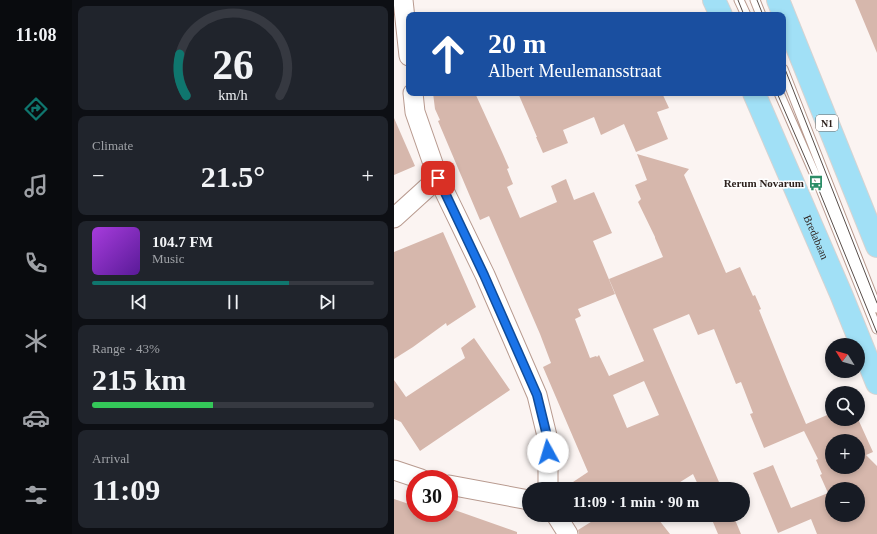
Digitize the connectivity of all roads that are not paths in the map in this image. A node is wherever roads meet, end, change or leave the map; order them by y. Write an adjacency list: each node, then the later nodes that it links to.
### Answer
1 (403, 0): 11 (street)
2 (714, 0): 6 (main road)
3 (740, 0): 7 (lane)
4 (755, 0): 8 (lane)
5 (778, 0): 9 (main road, N1)
6 (720, 12)
7 (745, 12)
8 (760, 12)
9 (783, 12)
10 (786, 20): 18 (main road, N1)
11 (406, 28)
12 (786, 77): 19 (lane)
13 (413, 96): 16 (street)
14 (755, 96): 21 (main road, Bredabaan)
15 (780, 96): 20 (lane)
16 (438, 178): 17 (street); 24 (street)
17 (394, 218)
18 (877, 246)
19 (877, 308)
20 (877, 328)
21 (877, 383)
22 (394, 470): 23 (street)
23 (406, 474)
24 (548, 482)
25 (458, 487): 26 (street)
26 (522, 499)
27 (560, 522): 28 (street)
28 (568, 534)

